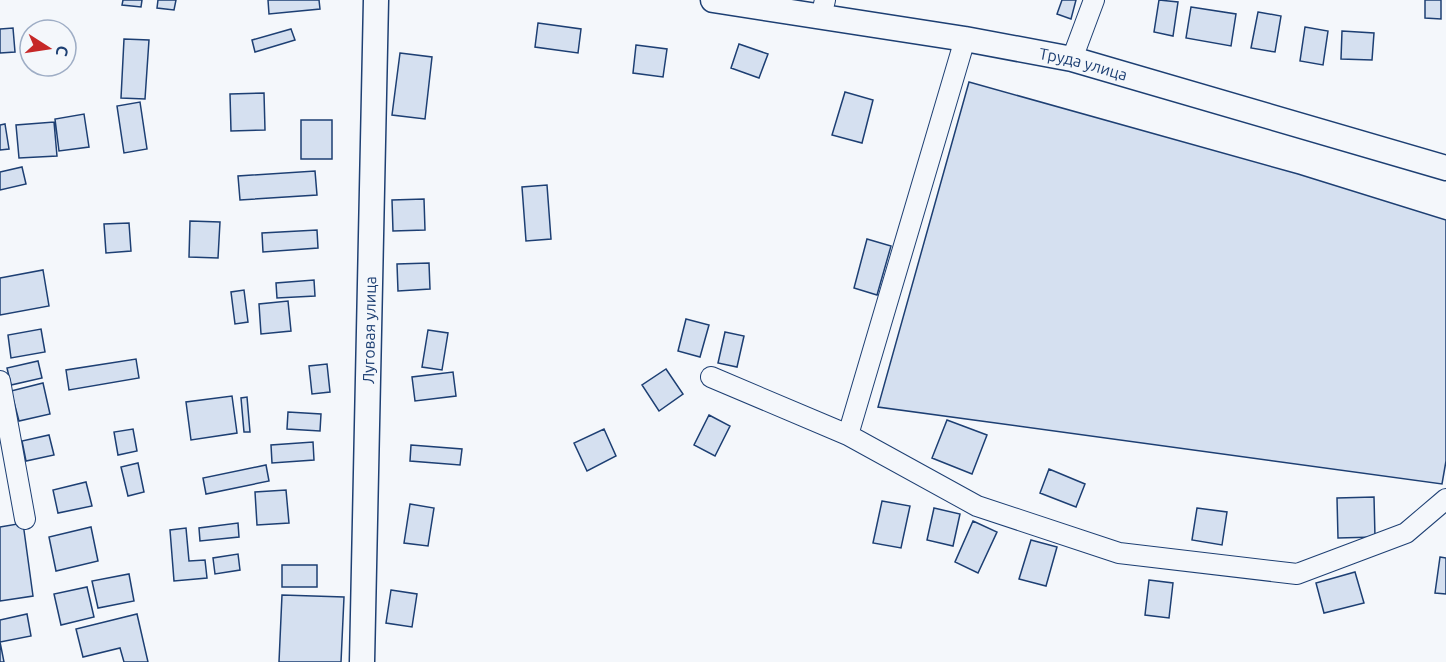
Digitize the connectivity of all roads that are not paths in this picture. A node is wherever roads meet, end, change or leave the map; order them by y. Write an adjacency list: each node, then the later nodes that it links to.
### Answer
1 (376, 0): 13 (street, Луговая улица)
2 (713, 0): 4 (street, Труда улица)
3 (1094, 0): 6 (street)
4 (823, 8): 5 (street, Труда улица)
5 (965, 39): 6 (street, Труда улица); 10 (street)
6 (1072, 59): 7 (street, Труда улица)
7 (1446, 168)
8 (711, 377): 10 (street)
9 (0, 381): 12 (street)
10 (848, 435): 11 (street)
11 (1446, 499)
12 (25, 519)
13 (362, 662)

